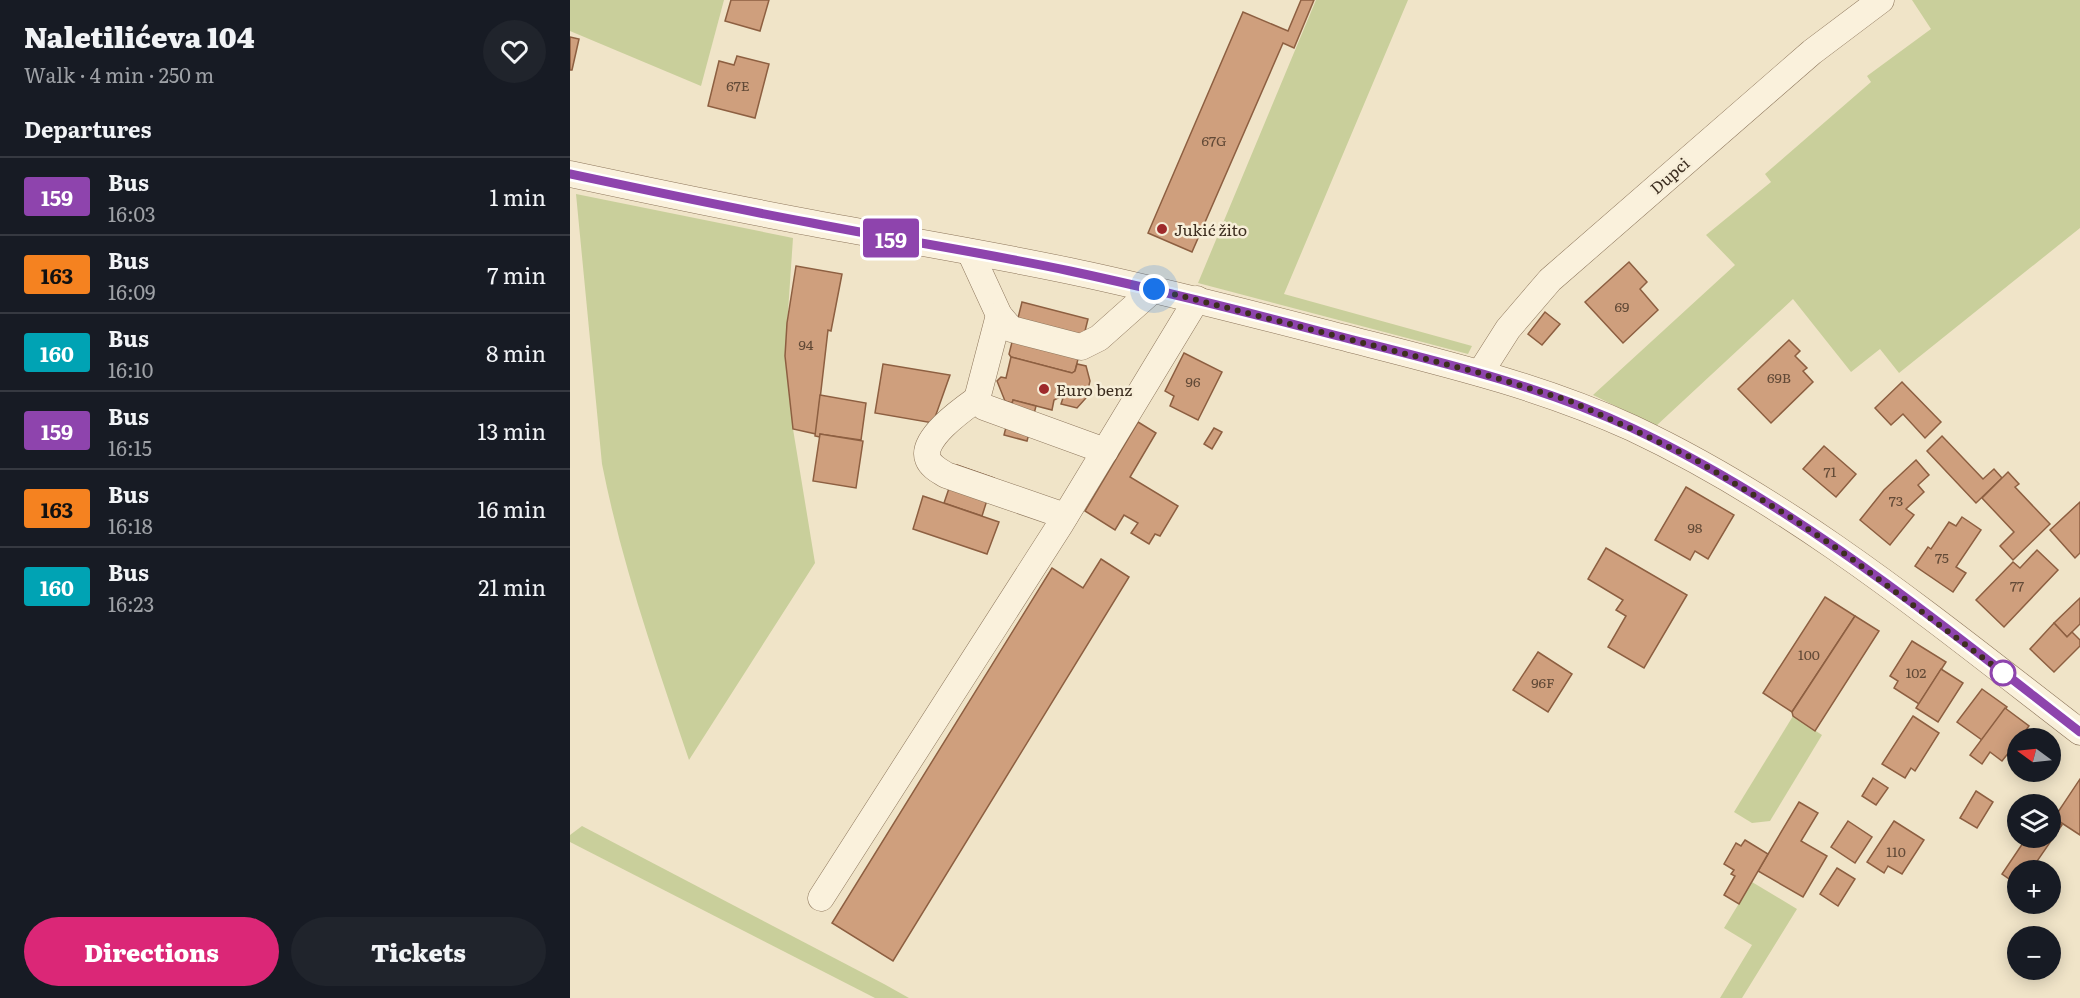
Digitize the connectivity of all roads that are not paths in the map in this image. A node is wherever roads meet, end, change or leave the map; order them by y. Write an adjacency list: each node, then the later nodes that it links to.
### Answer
1 (1881, 0): 7 (street, Dupci)
2 (570, 174): 3 (street)
3 (970, 252): 4 (street); 6 (street)
4 (1154, 289): 5 (street); 6 (street)
5 (1197, 300): 7 (street); 9 (street)
6 (999, 315): 8 (street)
7 (1480, 373): 11 (street)
8 (977, 399): 9 (street); 10 (street)
9 (1105, 451): 10 (street)
10 (1065, 516): 12 (street)
11 (2080, 732)
12 (821, 898)

